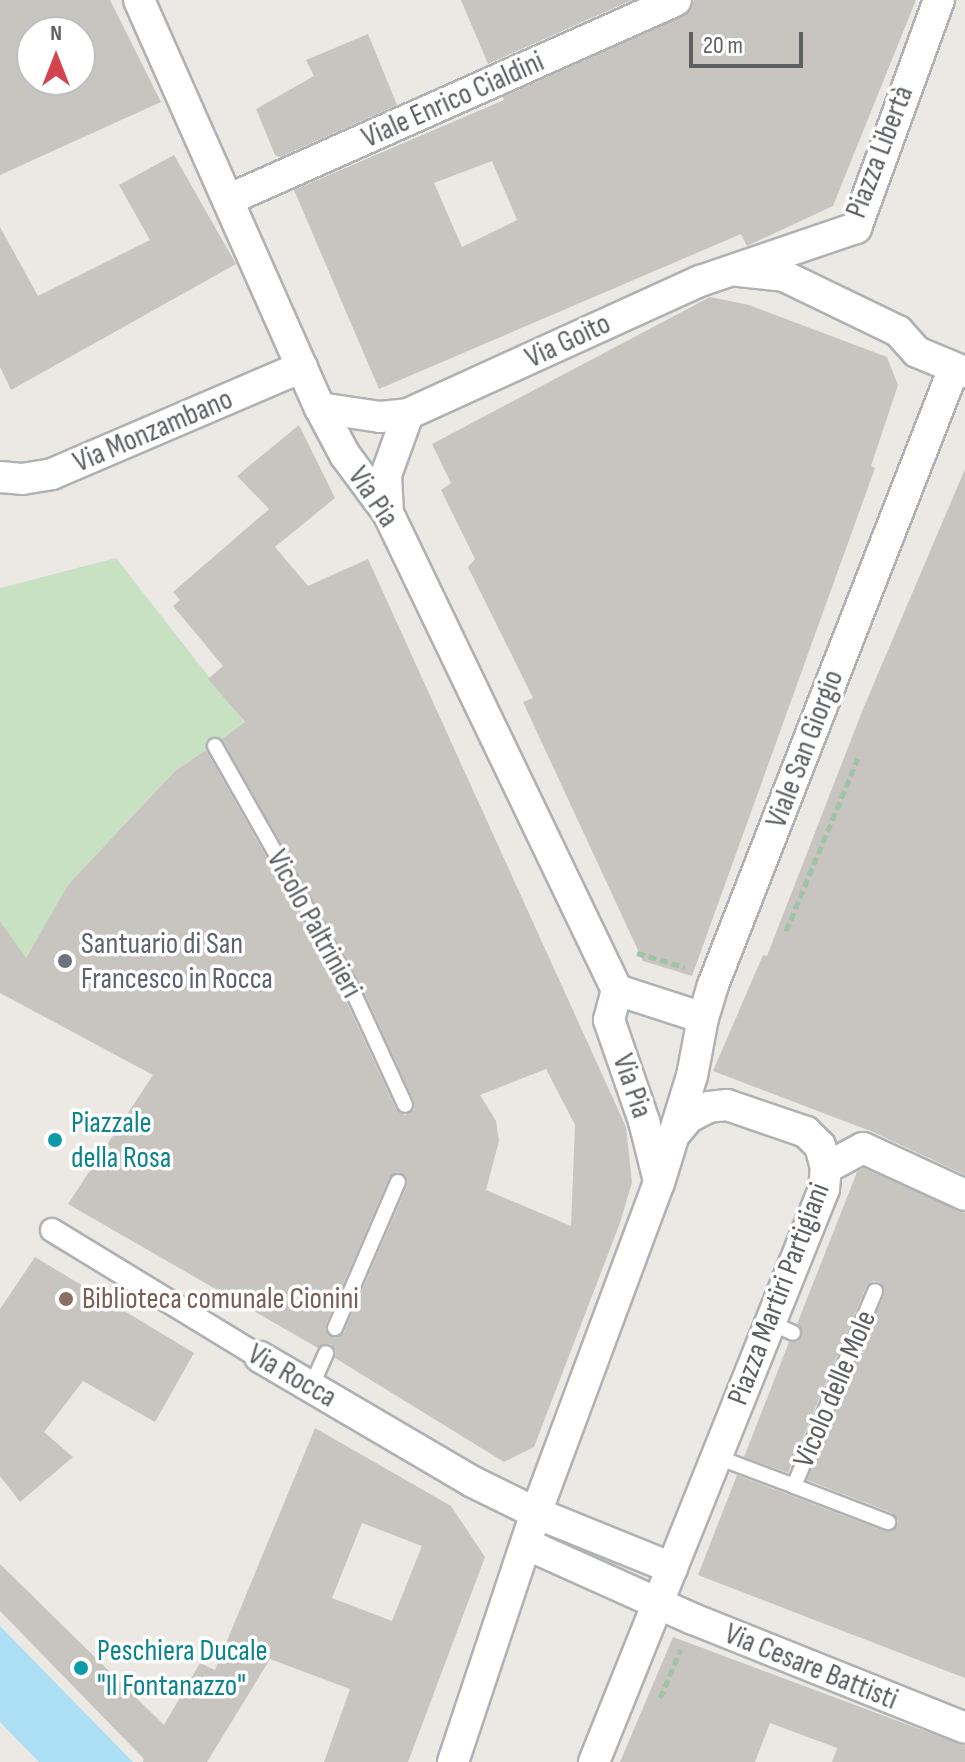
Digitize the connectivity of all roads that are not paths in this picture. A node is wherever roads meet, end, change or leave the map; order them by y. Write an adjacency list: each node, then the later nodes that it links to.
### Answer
1 (139, 0): 4 (street, Via Pia)
2 (676, 0): 4 (street, Viale Enrico Cialdini)
3 (939, 0): 5 (street, Piazza Libertà)
4 (230, 199): 6 (street, Via Pia)
5 (729, 270): 7 (street); 9 (street, Via Goito)
6 (302, 367): 8 (street, Via Pia); 10 (street, Via Monzambano)
7 (960, 370): 14 (street, Viale San Giorgio)
8 (320, 408): 9 (street, Via Goito); 11 (street, Via Pia)
9 (408, 414): 11 (street)
10 (0, 477)
11 (388, 513): 13 (street, Via Pia)
12 (215, 746): 15 (lane, Vicolo Paltrinieri)
13 (617, 990): 14 (street); 19 (street, Via Pia)
14 (703, 1018): 16 (street, Viale San Giorgio)
15 (405, 1105)
16 (674, 1135): 17 (street, Piazza Martiri Partigiani); 19 (street)
17 (826, 1168): 20 (street); 27 (street, Piazza Martiri Partigiani)
18 (398, 1182): 23 (lane)
19 (659, 1183): 29 (street)
20 (965, 1195)
21 (52, 1230): 25 (street, Via Rocca)
22 (875, 1291): 28 (lane, Vicolo delle Mole)
23 (335, 1328)
24 (326, 1353): 26 (lane)
25 (260, 1357): 26 (street, Via Rocca)
26 (311, 1387): 29 (street, Via Rocca)
27 (717, 1457): 28 (lane, Vicolo delle Mole); 32 (street, Piazza Martiri Partigiani)
28 (794, 1486): 30 (lane, Vicolo delle Mole)
29 (536, 1513): 31 (street); 32 (street)
30 (888, 1522)
31 (526, 1544): 33 (street); 35 (street)
32 (672, 1568): 33 (street, Piazza Martiri Partigiani)
33 (658, 1604): 34 (street, Via Cesare Battisti); 36 (street, Piazza Martiri Partigiani)
34 (965, 1728)
35 (453, 1762)
36 (594, 1762)

